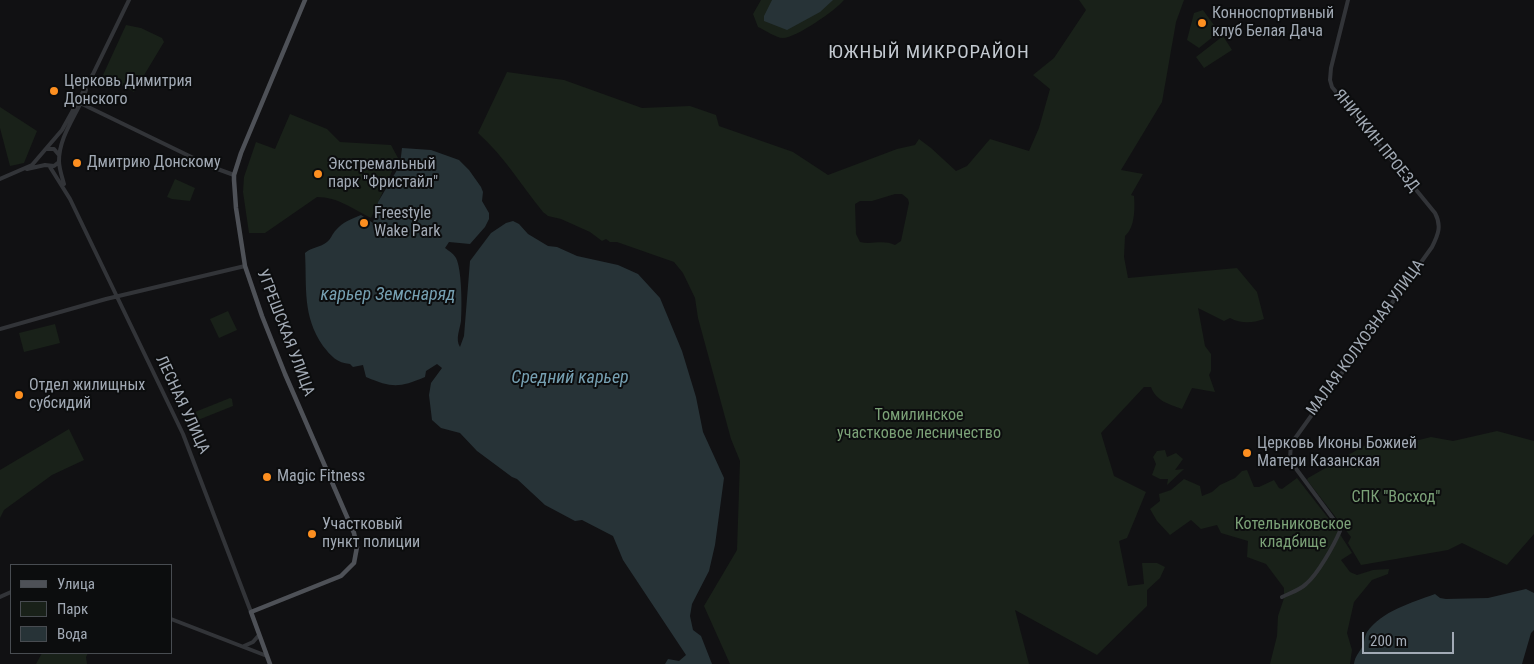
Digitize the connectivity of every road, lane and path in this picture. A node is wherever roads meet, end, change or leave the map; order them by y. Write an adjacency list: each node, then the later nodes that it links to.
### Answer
1 (129, 0): 4 (street)
2 (305, 0): 13 (main road, УГРЕШСКАЯ УЛИЦА)
3 (1348, 0): 16 (street, ЯНИЧКИН ПРОЕЗД)
4 (87, 85): 5 (street); 6 (street)
5 (80, 102): 8 (street); 13 (street)
6 (46, 149): 7 (street); 8 (street)
7 (42, 153): 10 (street); 12 (street)
8 (59, 154): 9 (street)
9 (59, 162): 11 (street); 15 (street)
10 (44, 165): 11 (street); 12 (street)
11 (50, 167): 15 (street, ЛЕСНАЯ УЛИЦА)
12 (23, 170): 14 (street)
13 (234, 175): 17 (main road, УГРЕШСКАЯ УЛИЦА)
14 (0, 179)
15 (65, 189): 18 (street, ЛЕСНАЯ УЛИЦА)
16 (1438, 218): 20 (street, МАЛАЯ КОЛХОЗНАЯ УЛИЦА)
17 (245, 266): 18 (street); 21 (main road, УГРЕШСКАЯ УЛИЦА)
18 (117, 296): 19 (street); 21 (street, ЛЕСНАЯ УЛИЦА)
19 (0, 329)
20 (1282, 596)
21 (251, 612): 23 (main road, ЛЕСНАЯ УЛИЦА)
22 (172, 619): 24 (street)
23 (259, 636): 24 (street); 25 (main road, ЛЕСНАЯ УЛИЦА)
24 (244, 646): 25 (street)
25 (267, 656): 26 (main road, ЛЕСНАЯ УЛИЦА)
26 (270, 664)

